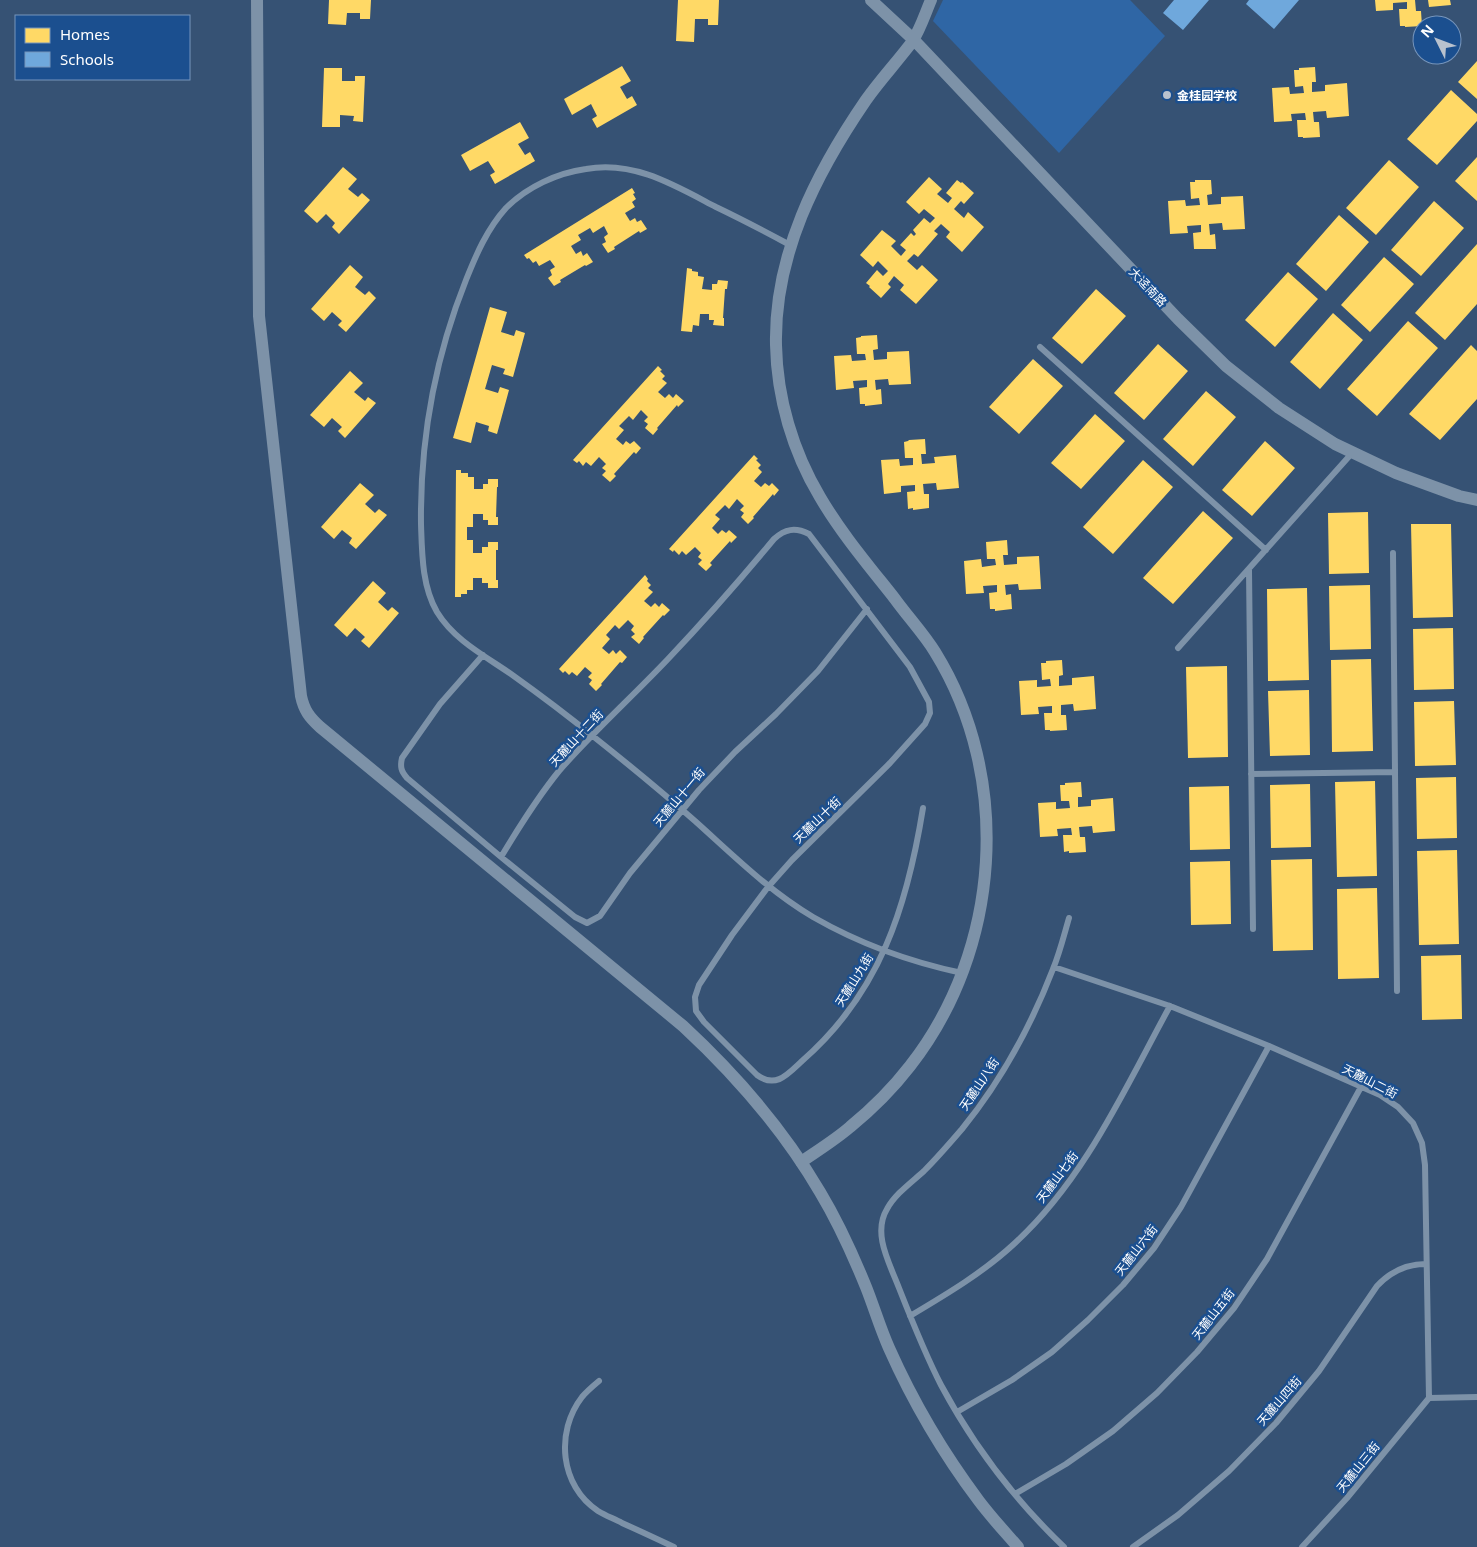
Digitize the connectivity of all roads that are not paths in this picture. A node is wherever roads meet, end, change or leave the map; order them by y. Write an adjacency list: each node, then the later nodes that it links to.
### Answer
1 (257, 0): 32 (street)
2 (870, 0): 4 (street, 大迳南路)
3 (931, 0): 4 (street)
4 (914, 40): 5 (street); 7 (street, 大迳南路)
5 (790, 245): 14 (lane); 26 (street)
6 (1040, 347): 9 (lane)
7 (1352, 452): 8 (street, 大迳南路); 9 (lane)
8 (1477, 500)
9 (1266, 550): 11 (lane)
10 (1393, 554): 16 (lane)
11 (1249, 570): 13 (lane); 17 (lane)
12 (866, 609): 15 (lane, 天麓山十二街); 19 (lane, 天麓山十一街); 21 (lane, 天麓山十街)
13 (1178, 648)
14 (484, 655): 15 (lane); 20 (lane)
15 (592, 735): 19 (lane); 20 (lane, 天麓山十二街)
16 (1395, 772): 17 (lane); 27 (lane)
17 (1251, 774): 23 (lane)
18 (923, 808): 24 (lane, 天麓山九街)
19 (682, 810): 20 (lane, 天麓山十一街); 21 (lane)
20 (501, 856)
21 (768, 887): 24 (lane); 30 (lane, 天麓山十街)
22 (1069, 918): 25 (lane, 天麓山八街)
23 (1252, 929)
24 (885, 951): 26 (lane); 30 (lane, 天麓山九街)
25 (1054, 967): 28 (lane, 天麓山二街); 34 (lane, 天麓山八街)
26 (962, 973): 32 (street)
27 (1397, 991)
28 (1170, 1006): 29 (lane, 天麓山二街); 34 (lane, 天麓山七街)
29 (1269, 1046): 31 (lane, 天麓山二街); 38 (lane, 天麓山六街)
30 (731, 1048)
31 (1361, 1087): 33 (lane, 天麓山二街); 39 (lane, 天麓山五街)
32 (801, 1162): 41 (street)
33 (1426, 1264): 37 (lane, 天麓山二街); 43 (lane, 天麓山四街)
34 (910, 1316): 38 (lane)
35 (599, 1381): 40 (lane)
36 (1477, 1397): 37 (lane)
37 (1429, 1398): 44 (lane, 天麓山三街)
38 (957, 1412): 39 (lane)
39 (1015, 1494): 42 (lane)
40 (674, 1547)
41 (1018, 1547)
42 (1064, 1547)
43 (1133, 1547)
44 (1302, 1547)

